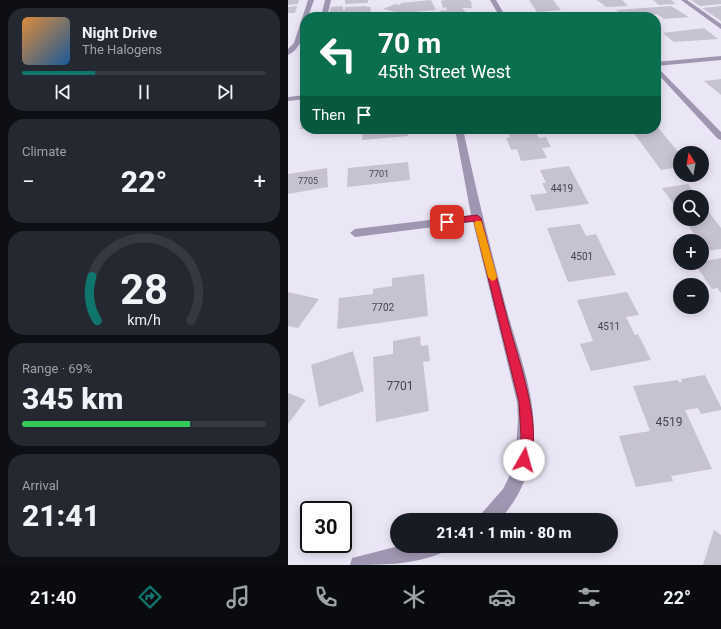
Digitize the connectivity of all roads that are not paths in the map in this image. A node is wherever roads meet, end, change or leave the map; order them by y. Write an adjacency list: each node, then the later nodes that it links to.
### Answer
1 (310, 0): 5 (street)
2 (328, 0): 6 (street)
3 (493, 0): 7 (street)
4 (684, 0): 8 (street)
5 (307, 12)
6 (325, 12)
7 (500, 12)
8 (721, 26)
9 (300, 34): 10 (street)
10 (288, 53)
11 (721, 58): 12 (street)
12 (661, 64)
13 (661, 73): 17 (street)
14 (300, 98): 15 (street)
15 (288, 99)
16 (460, 134): 18 (street)
17 (721, 137)
18 (477, 218): 19 (street); 20 (street)
19 (355, 233)
20 (494, 513)
21 (409, 553): 22 (street)
22 (359, 565)

